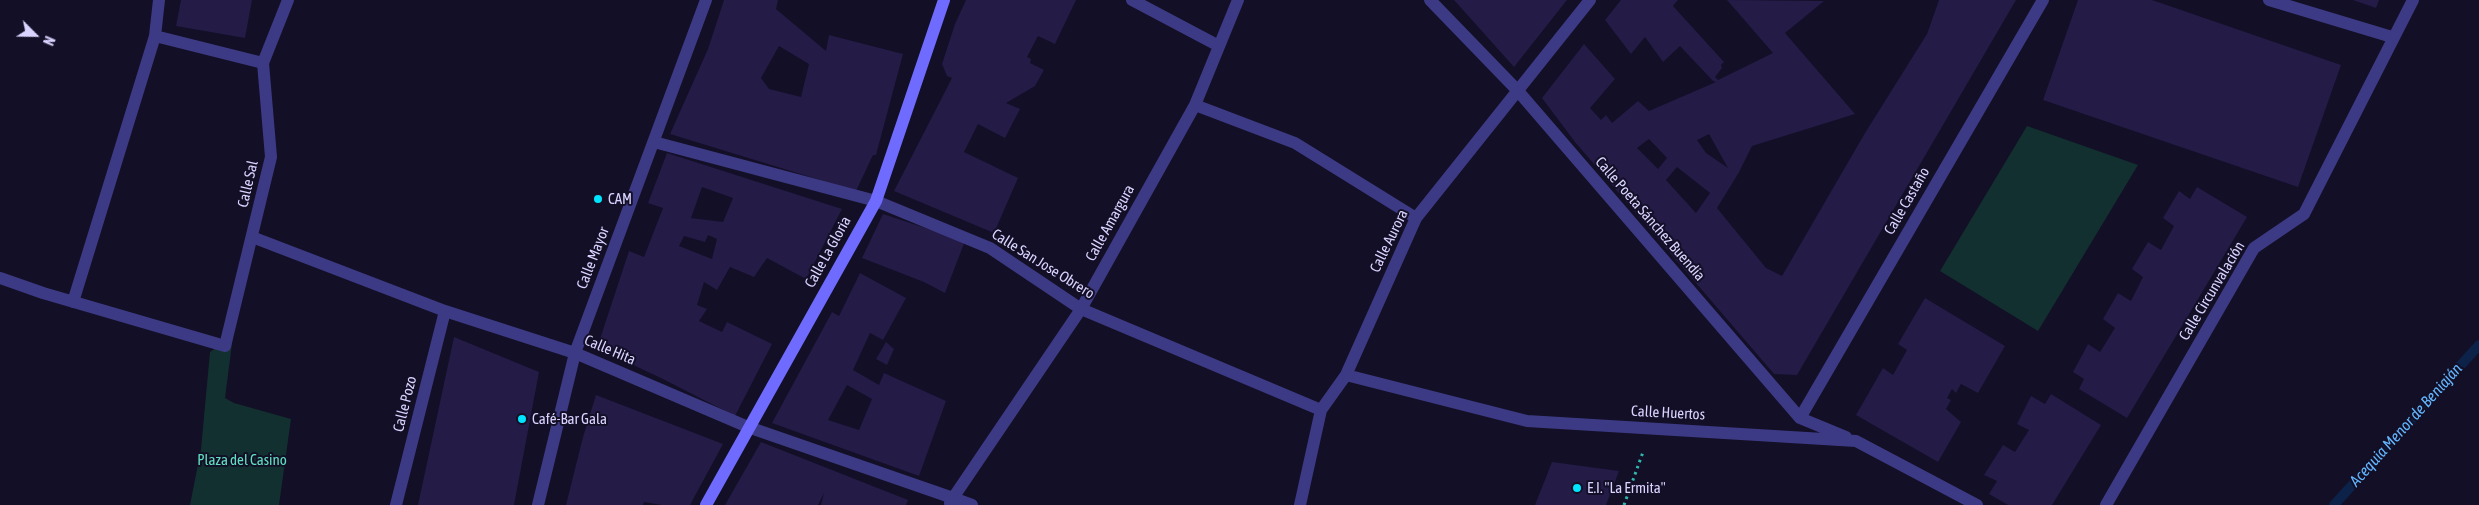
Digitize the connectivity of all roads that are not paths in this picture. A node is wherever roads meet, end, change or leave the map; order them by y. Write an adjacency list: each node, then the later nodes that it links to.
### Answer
1 (158, 0): 12 (street)
2 (288, 0): 15 (street, Calle Sal)
3 (706, 0): 18 (street, Calle Mayor)
4 (944, 0): 19 (main road, Calle La Gloria)
5 (1132, 0): 14 (street)
6 (1238, 0): 14 (street, Calle Amargura)
7 (1430, 0): 16 (street, Calle Poeta Sánchez Buendía)
8 (1590, 0): 16 (street, Calle Aurora)
9 (2042, 0): 29 (street, Calle Castaño)
10 (2270, 0): 13 (street)
11 (2413, 0): 13 (street, Calle Circunvalación)
12 (155, 36): 15 (street); 23 (street)
13 (2392, 37): 39 (street, Calle Circunvalación)
14 (1219, 46): 17 (street, Calle Amargura)
15 (263, 63): 21 (street, Calle Sal)
16 (1518, 91): 20 (street, Calle Aurora); 29 (street, Calle Poeta Sánchez Buendía)
17 (1195, 104): 20 (street); 24 (street, Calle Amargura)
18 (654, 142): 19 (street, Calle San Jose Obrero); 26 (street, Calle Mayor)
19 (876, 201): 24 (street, Calle San Jose Obrero); 30 (main road, Calle La Gloria)
20 (1416, 218): 27 (street, Calle Aurora)
21 (252, 237): 23 (street, Calle Sal); 25 (street, Calle Hita)
22 (0, 278): 23 (street)
23 (73, 302)
24 (1081, 309): 28 (street, Calle San Jose Obrero); 32 (street, Calle Amargura)
25 (445, 310): 26 (street, Calle Hita); 33 (street, Calle Pozo)
26 (575, 353): 30 (street, Calle Hita); 34 (street, Calle Mayor)
27 (1346, 375): 28 (street, Calle Aurora); 31 (street, Calle Huertos)
28 (1321, 410): 37 (street, Calle Aurora)
29 (1800, 418): 31 (street, Calle Poeta Sánchez Buendía)
30 (748, 427): 32 (street, Calle Hita); 35 (main road, Calle La Gloria)
31 (1856, 441): 38 (street, Calle Huertos)
32 (951, 501): 36 (street)
33 (396, 505)
34 (538, 505)
35 (706, 505)
36 (972, 505)
37 (1300, 505)
38 (1977, 505)
39 (2106, 505)

